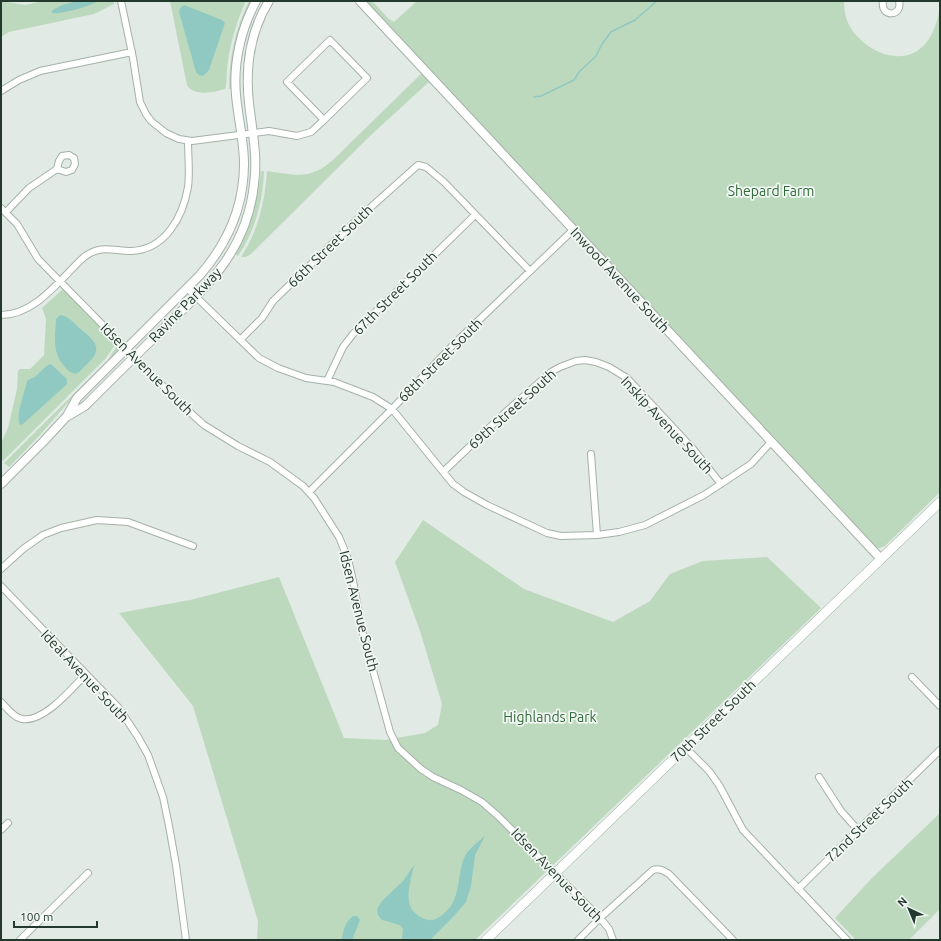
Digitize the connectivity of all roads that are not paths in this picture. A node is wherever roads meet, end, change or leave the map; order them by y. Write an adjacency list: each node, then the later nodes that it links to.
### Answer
1 (121, 1): 7 (street)
2 (256, 1): 11 (street, Ravine Parkway)
3 (269, 1): 10 (street, Ravine Parkway)
4 (360, 1): 16 (street, Inwood Avenue South)
5 (883, 1): 6 (street)
6 (899, 1)
7 (132, 52): 8 (street); 12 (street)
8 (1, 91)
9 (324, 120): 9 (street); 10 (street)
10 (253, 134): 11 (street); 20 (street, Ravine Parkway)
11 (242, 135): 12 (street); 19 (street, Ravine Parkway)
12 (188, 141): 18 (street)
13 (57, 169): 14 (street)
14 (3, 210): 18 (street, Idsen Avenue South)
15 (475, 214): 17 (street); 22 (street, 66th Street South); 26 (street, 67th Street South)
16 (573, 230): 17 (street, 68th Street South); 29 (street, Inwood Avenue South)
17 (530, 271): 27 (street, 68th Street South)
18 (60, 281): 21 (street); 23 (street, Idsen Avenue South)
19 (188, 289): 20 (street); 23 (street, Ravine Parkway)
20 (196, 297): 22 (street); 24 (street, Ravine Parkway)
21 (1, 315)
22 (240, 340): 26 (street)
23 (126, 349): 24 (street, Idsen Avenue South); 28 (street, Ravine Parkway)
24 (134, 357): 28 (street, Ravine Parkway); 34 (street, Idsen Avenue South)
25 (589, 361): 31 (street, 69th Street South); 33 (street, Inskip Avenue South)
26 (327, 381): 27 (street)
27 (392, 410): 31 (street); 34 (street, 68th Street South)
28 (67, 416): 32 (street, Ravine Parkway)
29 (771, 442): 33 (street); 38 (street, Inwood Avenue South)
30 (591, 454): 36 (street)
31 (443, 472): 36 (street)
32 (1, 484)
33 (721, 484): 36 (street)
34 (309, 492): 52 (street, Idsen Avenue South)
35 (940, 502): 38 (main road, 70th Street South)
36 (597, 535)
37 (193, 546): 39 (street)
38 (881, 559): 45 (main road, 70th Street South)
39 (1, 569)
40 (1, 586): 41 (street, Ideal Avenue South)
41 (86, 674): 43 (street); 56 (street, Ideal Avenue South)
42 (912, 677): 44 (street)
43 (1, 702)
44 (940, 706)
45 (686, 748): 52 (main road, 70th Street South); 53 (street)
46 (940, 750): 50 (street, 72nd Street South)
47 (820, 777): 50 (street)
48 (8, 823): 49 (street)
49 (1, 830)
50 (858, 830): 53 (street, 72nd Street South)
51 (88, 873): 55 (street)
52 (555, 874): 54 (street, Idsen Avenue South); 57 (main road, 70th Street South)
53 (798, 889): 61 (street)
54 (600, 918): 58 (street); 59 (street, Idsen Avenue South); 60 (street)
55 (20, 940)
56 (186, 940)
57 (486, 940)
58 (578, 940)
59 (613, 940)
60 (733, 940)
61 (847, 940)

